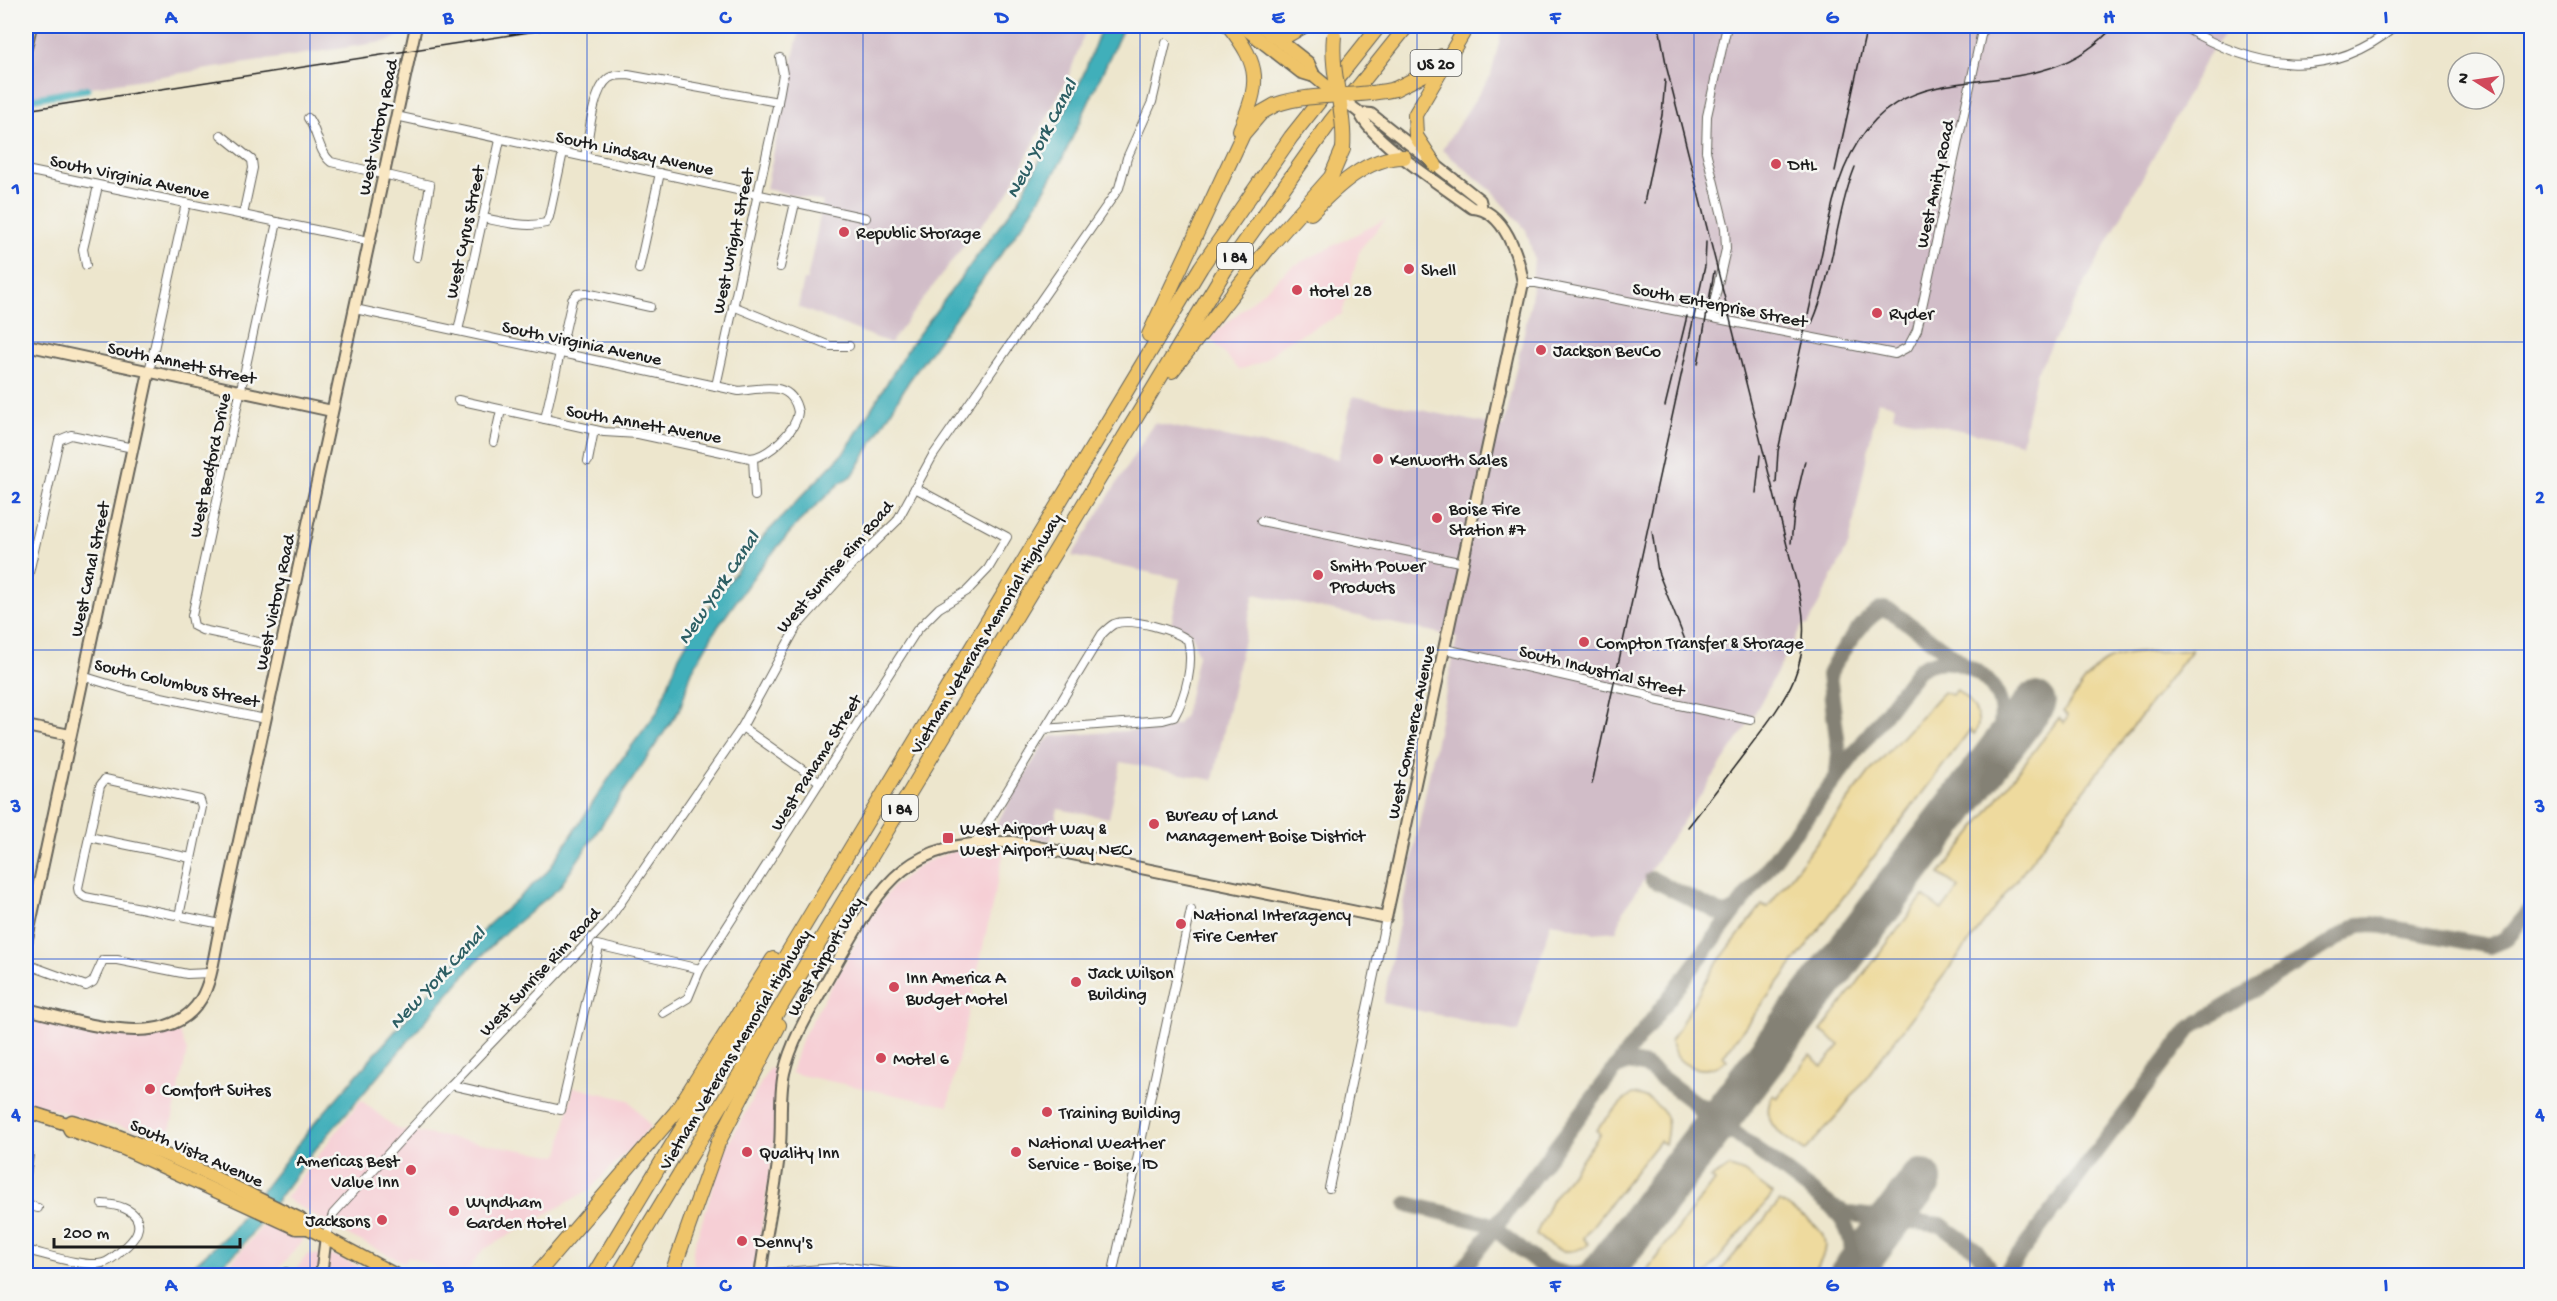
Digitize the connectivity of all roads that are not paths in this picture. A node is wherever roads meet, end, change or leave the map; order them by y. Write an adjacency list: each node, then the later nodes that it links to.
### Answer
1 (31, 26): 16 (street)
2 (416, 26): 22 (street, West Victory Road)
3 (1229, 26): 37 (highway)
4 (1242, 26): 18 (main road)
5 (1304, 26): 13 (highway)
6 (1379, 26): 75 (highway, Vietnam Veterans Memorial Highway / I 84)
7 (1407, 26): 73 (highway, Vietnam Veterans Memorial Highway / I 84)
8 (1467, 26): 19 (highway, US 20, bridge); 29 (highway)
9 (1726, 26): 53 (street)
10 (1983, 26): 57 (street, West Amity Road)
11 (2182, 26): 12 (street)
12 (2396, 26)
13 (1266, 30): 18 (main road)
14 (1335, 31): 19 (highway, bridge)
15 (1166, 43): 71 (street, West Sunrise Rim Road)
16 (26, 48)
17 (780, 58): 20 (street, West Wright Street)
18 (1314, 76): 19 (main road, bridge)
19 (1337, 95): 21 (street, bridge); 37 (highway, bridge); 49 (highway, bridge)
20 (778, 102): 27 (street); 34 (street, West Wright Street)
21 (1360, 113): 28 (street); 29 (street)
22 (396, 116): 25 (street, South Lindsay Avenue); 32 (street, West Victory Road)
23 (308, 118): 32 (street)
24 (221, 135): 39 (street)
25 (500, 140): 26 (street, South Lindsay Avenue); 41 (street, West Cyrus Street)
26 (563, 152): 27 (street, South Lindsay Avenue); 41 (street)
27 (585, 156): 31 (street, South Lindsay Avenue)
28 (1404, 157): 38 (street); 49 (highway)
29 (1435, 165): 38 (street)
30 (26, 170): 33 (street, South Virginia Avenue)
31 (660, 173): 34 (street, South Lindsay Avenue); 47 (street)
32 (384, 174): 43 (street, West Victory Road); 44 (street)
33 (98, 186): 35 (street, South Virginia Avenue); 45 (street)
34 (758, 193): 36 (street, South Lindsay Avenue); 50 (street, West Wright Street)
35 (186, 203): 39 (street, South Virginia Avenue); 59 (street, West Canal Street)
36 (795, 203): 40 (street, South Lindsay Avenue); 46 (street)
37 (1207, 209): 75 (highway)
38 (1482, 209): 48 (street)
39 (243, 215): 42 (street, South Virginia Avenue)
40 (866, 218)
41 (483, 219): 54 (street, West Cyrus Street)
42 (277, 222): 43 (street, South Virginia Avenue); 61 (street, West Bedford Drive)
43 (369, 241): 52 (street, West Victory Road)
44 (417, 257)
45 (86, 265)
46 (780, 267)
47 (639, 269)
48 (1523, 283): 53 (street, South Enterprise Street); 76 (street, West Commerce Avenue)
49 (1233, 294): 73 (highway)
50 (733, 306): 56 (street); 60 (street, West Wright Street)
51 (650, 307): 58 (street)
52 (355, 309): 54 (street, South Virginia Avenue); 64 (street, West Victory Road)
53 (1711, 316): 57 (street, South Enterprise Street)
54 (458, 331): 58 (street, South Virginia Avenue)
55 (26, 345): 59 (street, South Annett Street)
56 (849, 346)
57 (1908, 346)
58 (560, 353): 60 (street, South Virginia Avenue); 65 (street)
59 (149, 372): 61 (street, South Annett Street); 68 (street, West Canal Street)
60 (716, 386): 69 (street, South Virginia Avenue)
61 (241, 392): 64 (street, South Annett Street); 78 (street, West Bedford Drive)
62 (458, 400): 63 (street, South Annett Avenue)
63 (501, 410): 65 (street, South Annett Avenue); 67 (street)
64 (332, 411): 78 (street, West Victory Road)
65 (545, 419): 66 (street, South Annett Avenue)
66 (594, 430): 69 (street, South Annett Avenue); 70 (street)
67 (494, 442)
68 (133, 448): 77 (street); 80 (street, West Canal Street)
69 (753, 458): 72 (street)
70 (588, 461)
71 (915, 488): 84 (street, West Sunrise Rim Road); 87 (street, West Panama Street)
72 (755, 496)
73 (1084, 502): 96 (highway, Vietnam Veterans Memorial Highway / I 84)
74 (1261, 522): 76 (street)
75 (1027, 552): 91 (highway, Vietnam Veterans Memorial Highway / I 84)
76 (1464, 563): 79 (street, West Commerce Avenue)
77 (26, 586)
78 (281, 646): 81 (street, West Victory Road)
79 (1445, 649): 82 (street, South Industrial Street); 94 (street, West Commerce Avenue)
80 (82, 676): 81 (street, South Columbus Street); 86 (street, West Canal Street)
81 (265, 719): 95 (street, West Victory Road)
82 (1751, 720)
83 (26, 726): 86 (street)
84 (742, 727): 87 (street); 97 (street, West Sunrise Rim Road)
85 (1044, 729): 85 (street); 89 (street)
86 (70, 735): 98 (street, West Canal Street)
87 (820, 782): 101 (street, West Panama Street)
88 (89, 837): 90 (street); 90 (street); 93 (street)
89 (976, 842): 94 (street, West Airport Way); 123 (street, West Airport Way)
90 (191, 858): 93 (street)
91 (832, 876): 115 (highway); 120 (highway, Vietnam Veterans Memorial Highway / I 84)
92 (1191, 910): 125 (street)
93 (179, 916): 95 (street)
94 (1386, 918): 109 (street, West Commerce Avenue)
95 (221, 924): 102 (street, West Victory Road)
96 (822, 938): 121 (highway, Vietnam Veterans Memorial Highway / I 84); 122 (highway)
97 (594, 939): 99 (street); 105 (street, West Sunrise Rim Road)
98 (26, 943)
99 (599, 947): 101 (street); 105 (street)
100 (26, 964): 102 (street)
101 (700, 969): 104 (street, West Panama Street)
102 (210, 974): 103 (street, West Victory Road)
103 (26, 1009)
104 (663, 1013)
105 (451, 1085): 113 (street, West Sunrise Rim Road)
106 (26, 1111): 113 (main road, South Vista Avenue)
107 (26, 1154): 108 (street)
108 (26, 1175)
109 (1329, 1188)
110 (102, 1203): 114 (street)
111 (26, 1205): 112 (street)
112 (38, 1208)
113 (326, 1236): 116 (street); 117 (main road, South Vista Avenue)
114 (26, 1250)
115 (554, 1256): 118 (highway); 119 (highway)
116 (321, 1275)
117 (398, 1275)
118 (535, 1275)
119 (544, 1275)
120 (593, 1275)
121 (618, 1275)
122 (671, 1275)
123 (760, 1275): 124 (street)
124 (916, 1275)
125 (1112, 1275)

